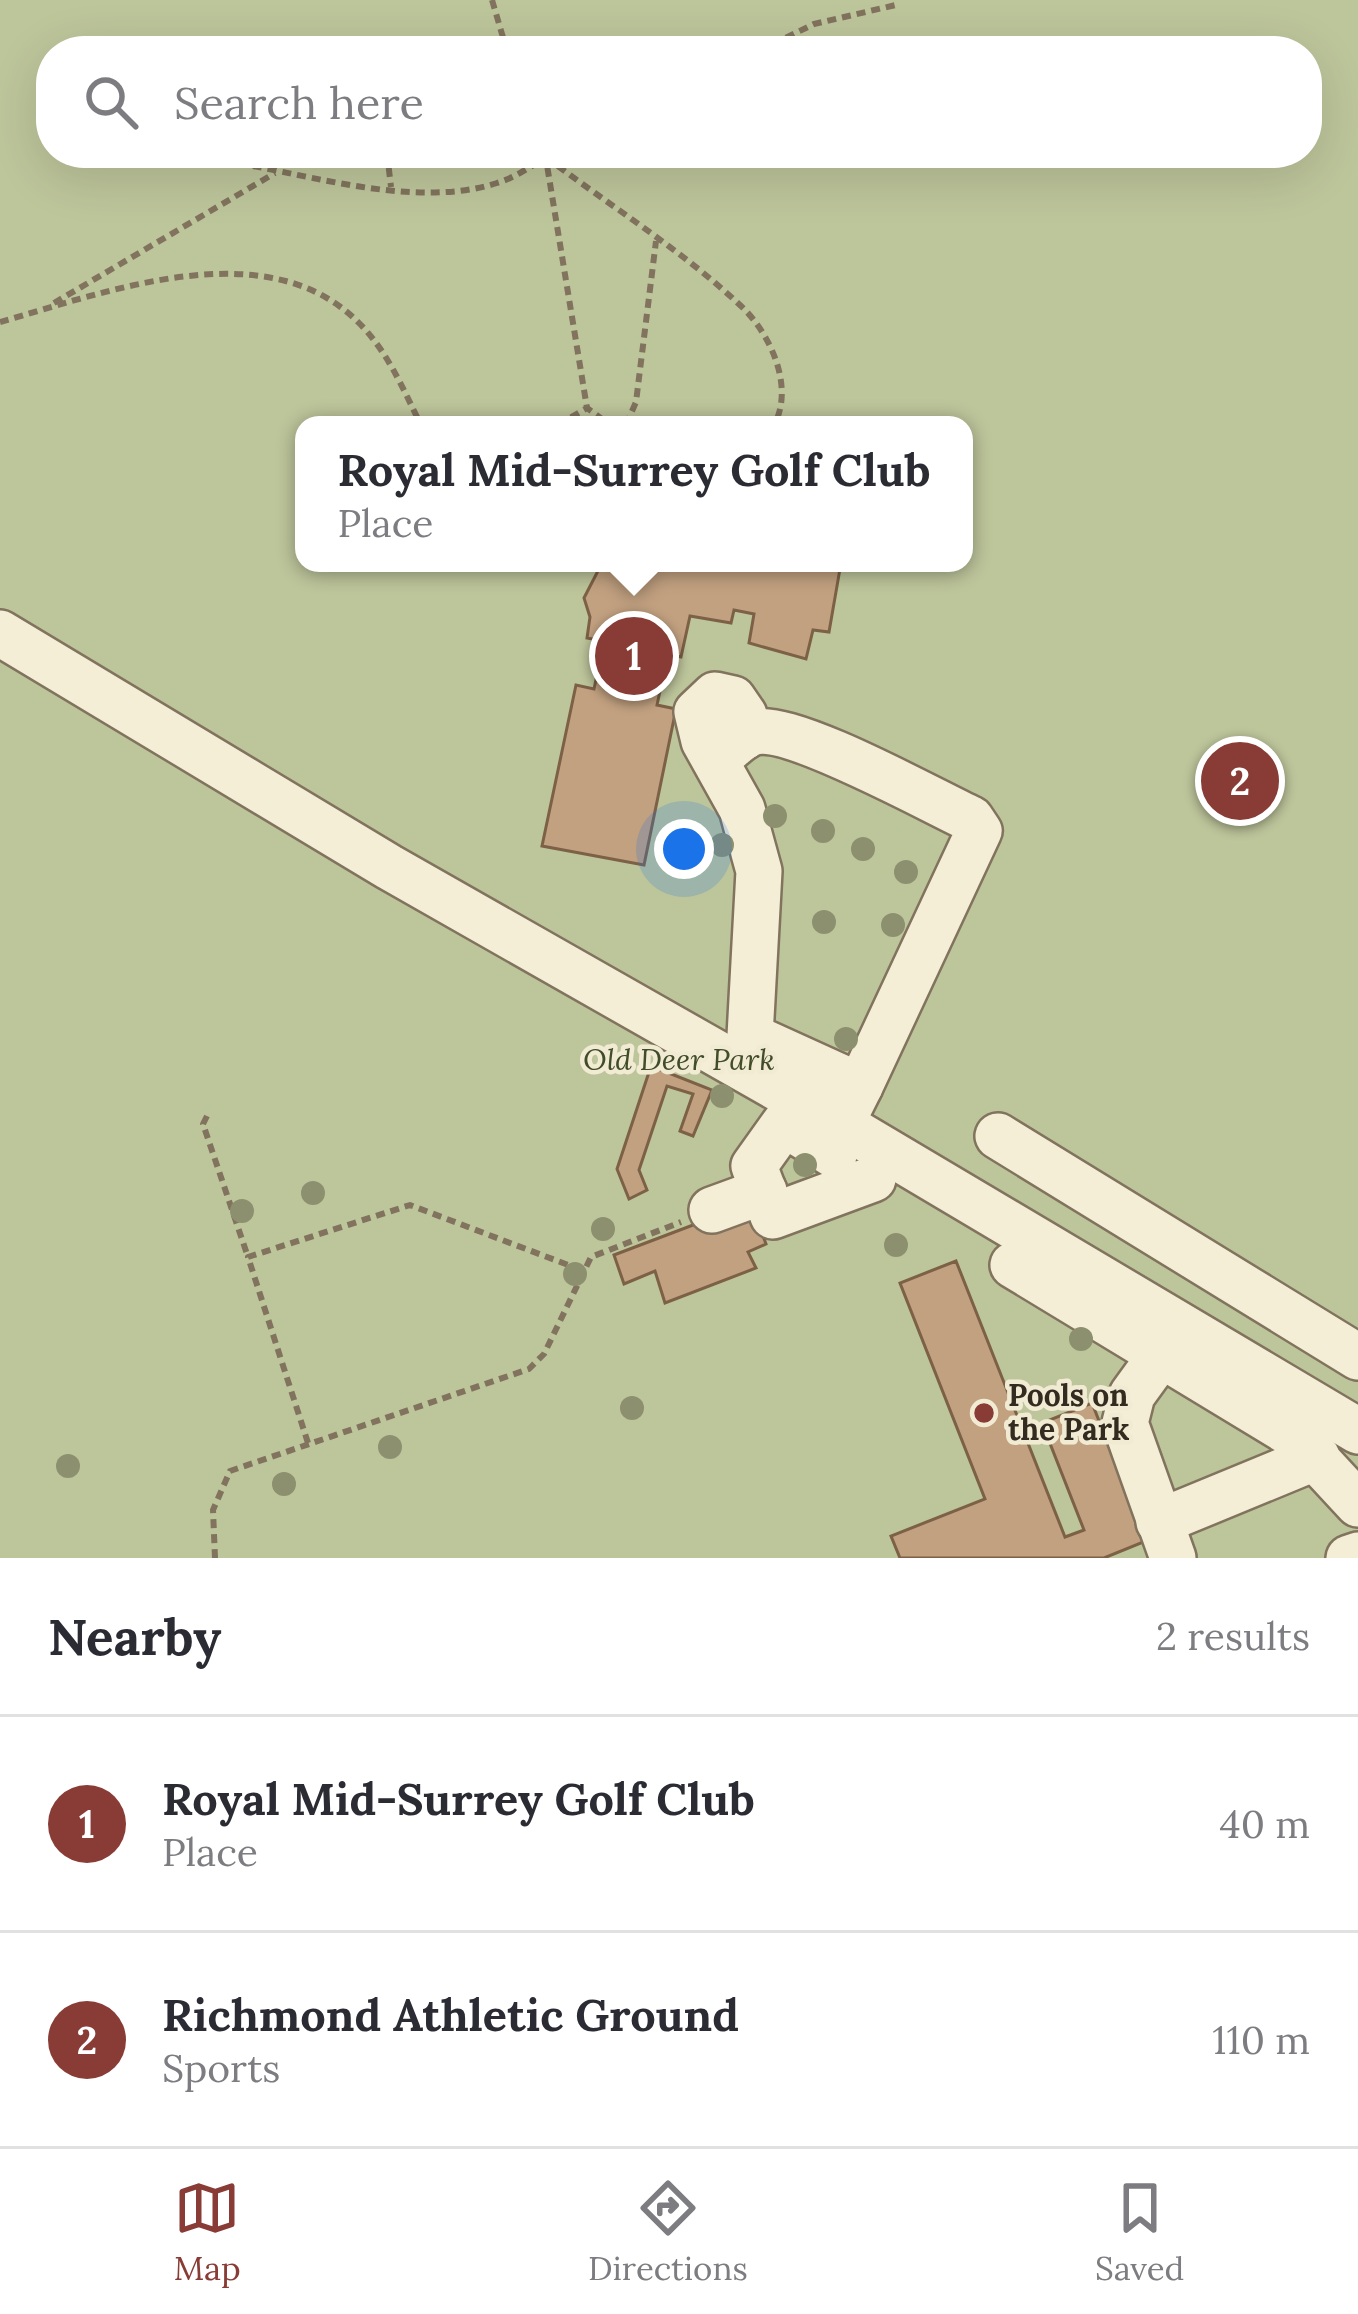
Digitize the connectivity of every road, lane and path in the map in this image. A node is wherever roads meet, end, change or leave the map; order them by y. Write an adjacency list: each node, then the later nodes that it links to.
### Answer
1 (492, 0): 3 (path)
2 (900, 4): 4 (path)
3 (503, 36)
4 (790, 36)
5 (263, 168): 10 (path)
6 (389, 168): 11 (path)
7 (526, 168): 11 (path)
8 (547, 168): 15 (path)
9 (562, 168): 12 (path)
10 (279, 171): 11 (path); 13 (path)
11 (391, 187)
12 (656, 241): 19 (path); 20 (path)
13 (43, 310): 14 (path); 16 (path)
14 (0, 322)
15 (587, 408): 17 (path); 18 (path)
16 (416, 416)
17 (573, 416)
18 (598, 416)
19 (630, 416)
20 (777, 416)
21 (0, 633): 22 (street)
22 (851, 1105): 22 (street); 32 (street)
23 (207, 1116): 28 (path)
24 (998, 1136): 31 (street)
25 (873, 1179): 26 (street); 26 (street); 30 (street)
26 (764, 1191): 27 (street)
27 (712, 1210): 29 (path)
28 (248, 1257): 29 (path); 33 (path)
29 (584, 1271): 33 (path)
30 (1161, 1355): 34 (street); 36 (street)
31 (1358, 1357)
32 (1358, 1431)
33 (308, 1442): 38 (path)
34 (1317, 1457): 35 (street); 36 (street)
35 (1358, 1504)
36 (1165, 1547)
37 (1358, 1555): 39 (street)
38 (215, 1558)
39 (1349, 1558)

